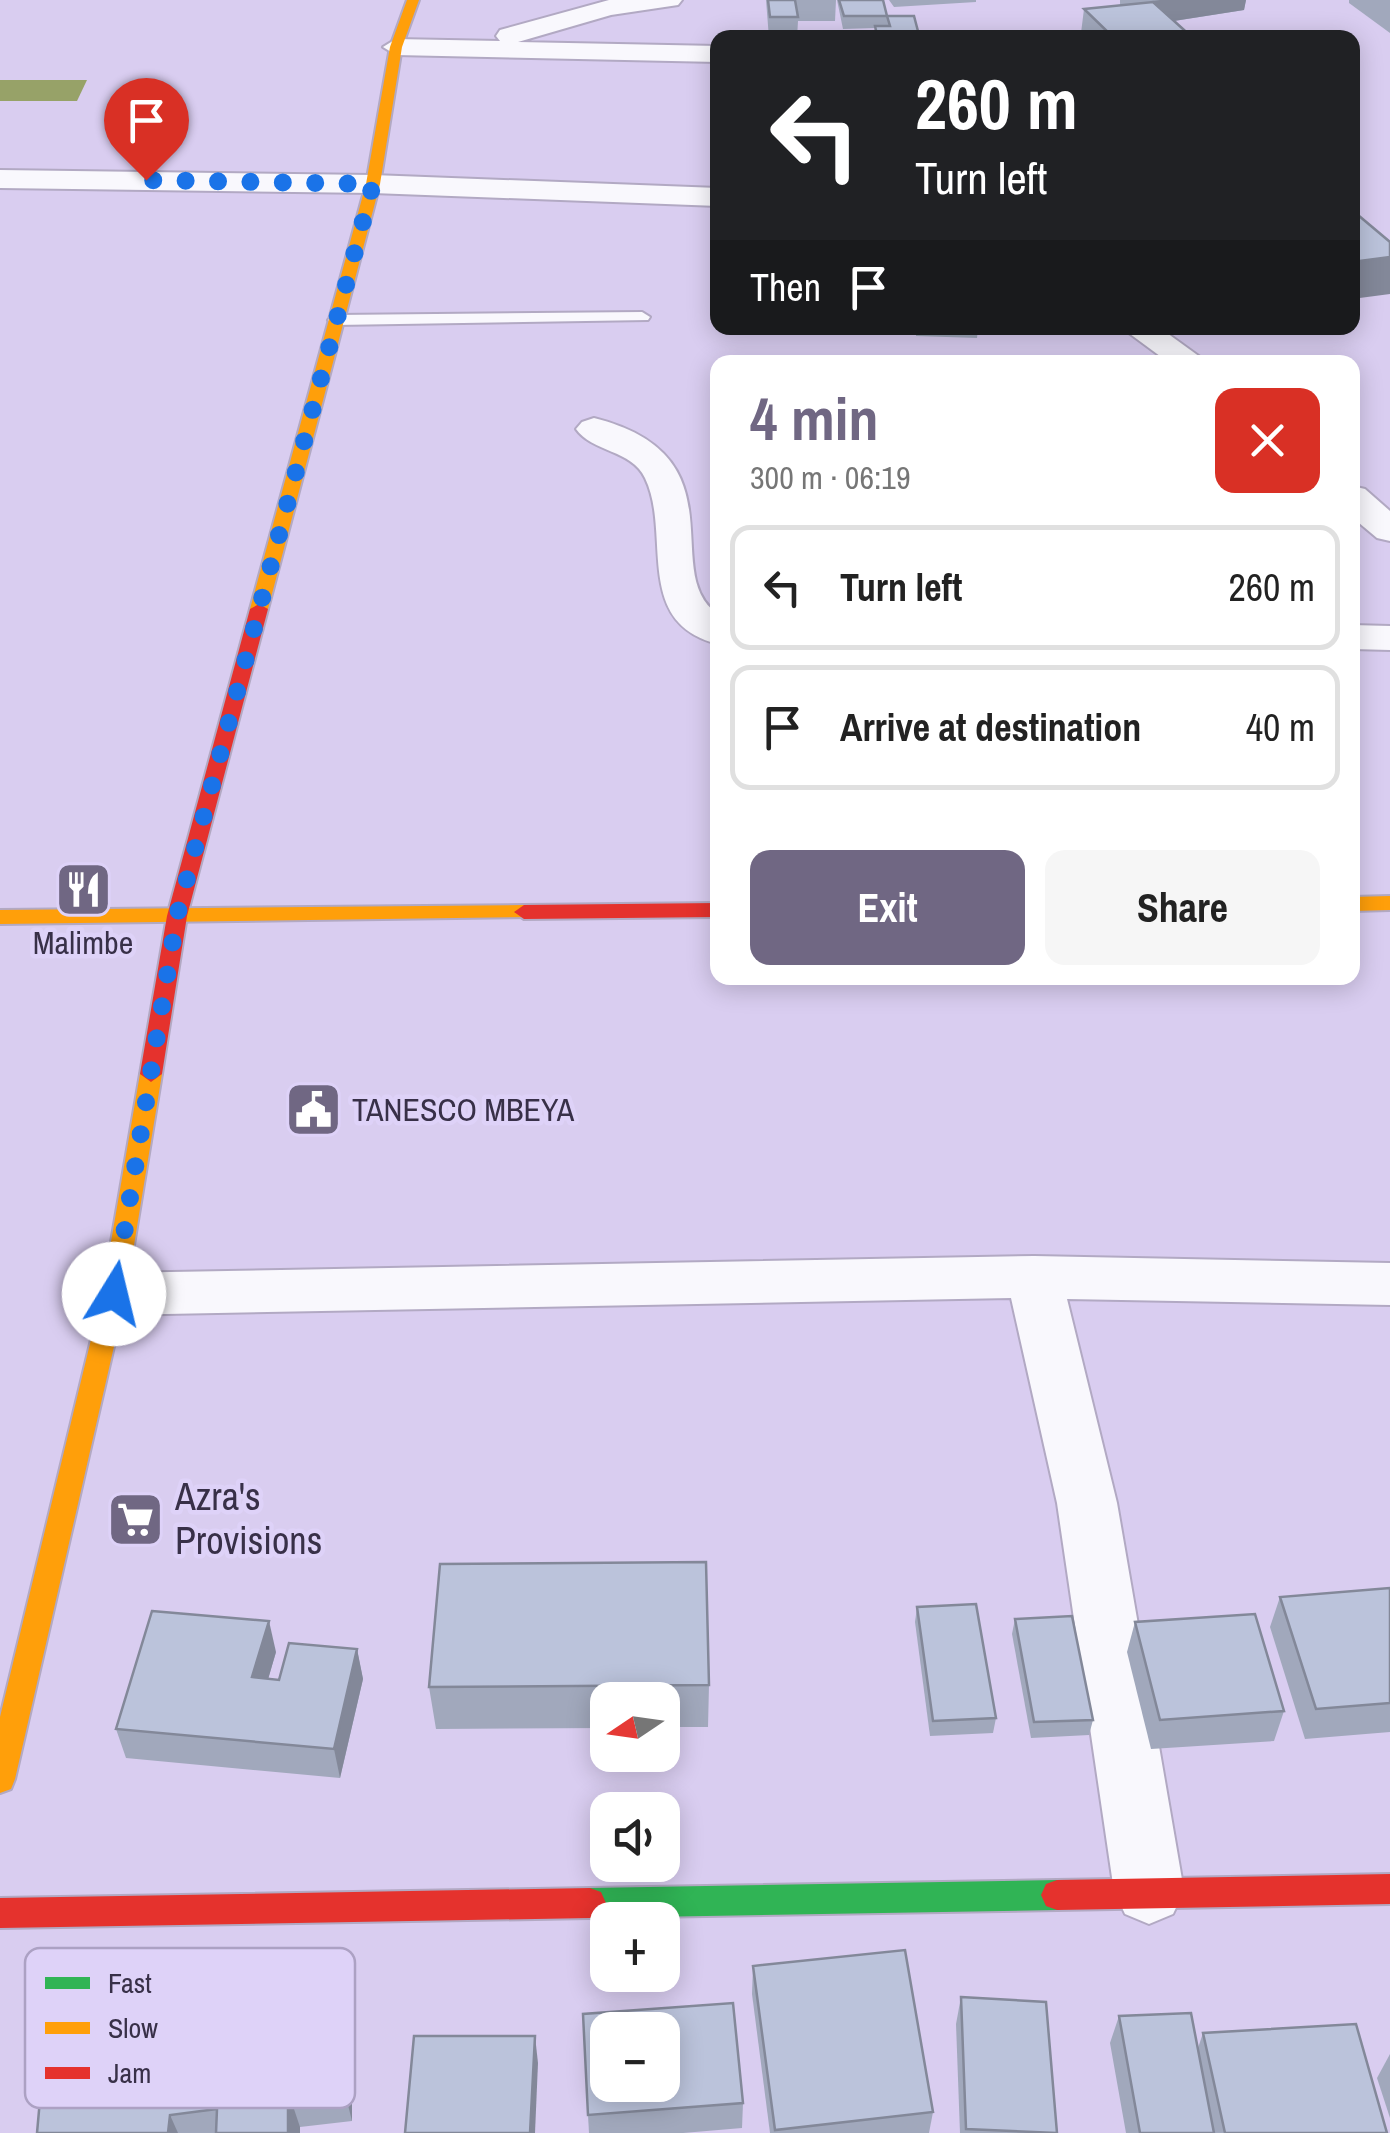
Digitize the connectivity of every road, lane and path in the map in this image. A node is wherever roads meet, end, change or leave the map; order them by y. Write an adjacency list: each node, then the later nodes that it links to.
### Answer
1 (413, 0): 3 (street)
2 (669, 0): 4 (street)
3 (396, 47): 4 (street); 7 (street)
4 (476, 48): 5 (street)
5 (710, 54)
6 (0, 179): 7 (street)
7 (373, 184): 8 (street); 10 (street)
8 (710, 197)
9 (642, 317): 10 (lane)
10 (336, 320): 22 (street)
11 (1149, 335): 12 (street)
12 (1179, 355)
13 (594, 429): 16 (street)
14 (1360, 504): 15 (street)
15 (1390, 530)
16 (710, 627)
17 (1360, 637): 18 (street)
18 (1390, 638)
19 (1390, 903): 20 (street)
20 (1360, 904)
21 (710, 910): 22 (street)
22 (177, 916): 23 (street); 26 (street)
23 (0, 917)
24 (1034, 1277): 25 (street); 26 (street); 29 (street)
25 (1390, 1284)
26 (114, 1294): 27 (street)
27 (0, 1779)
28 (1390, 1890): 29 (street)
29 (1149, 1891): 30 (street)
30 (0, 1913)

